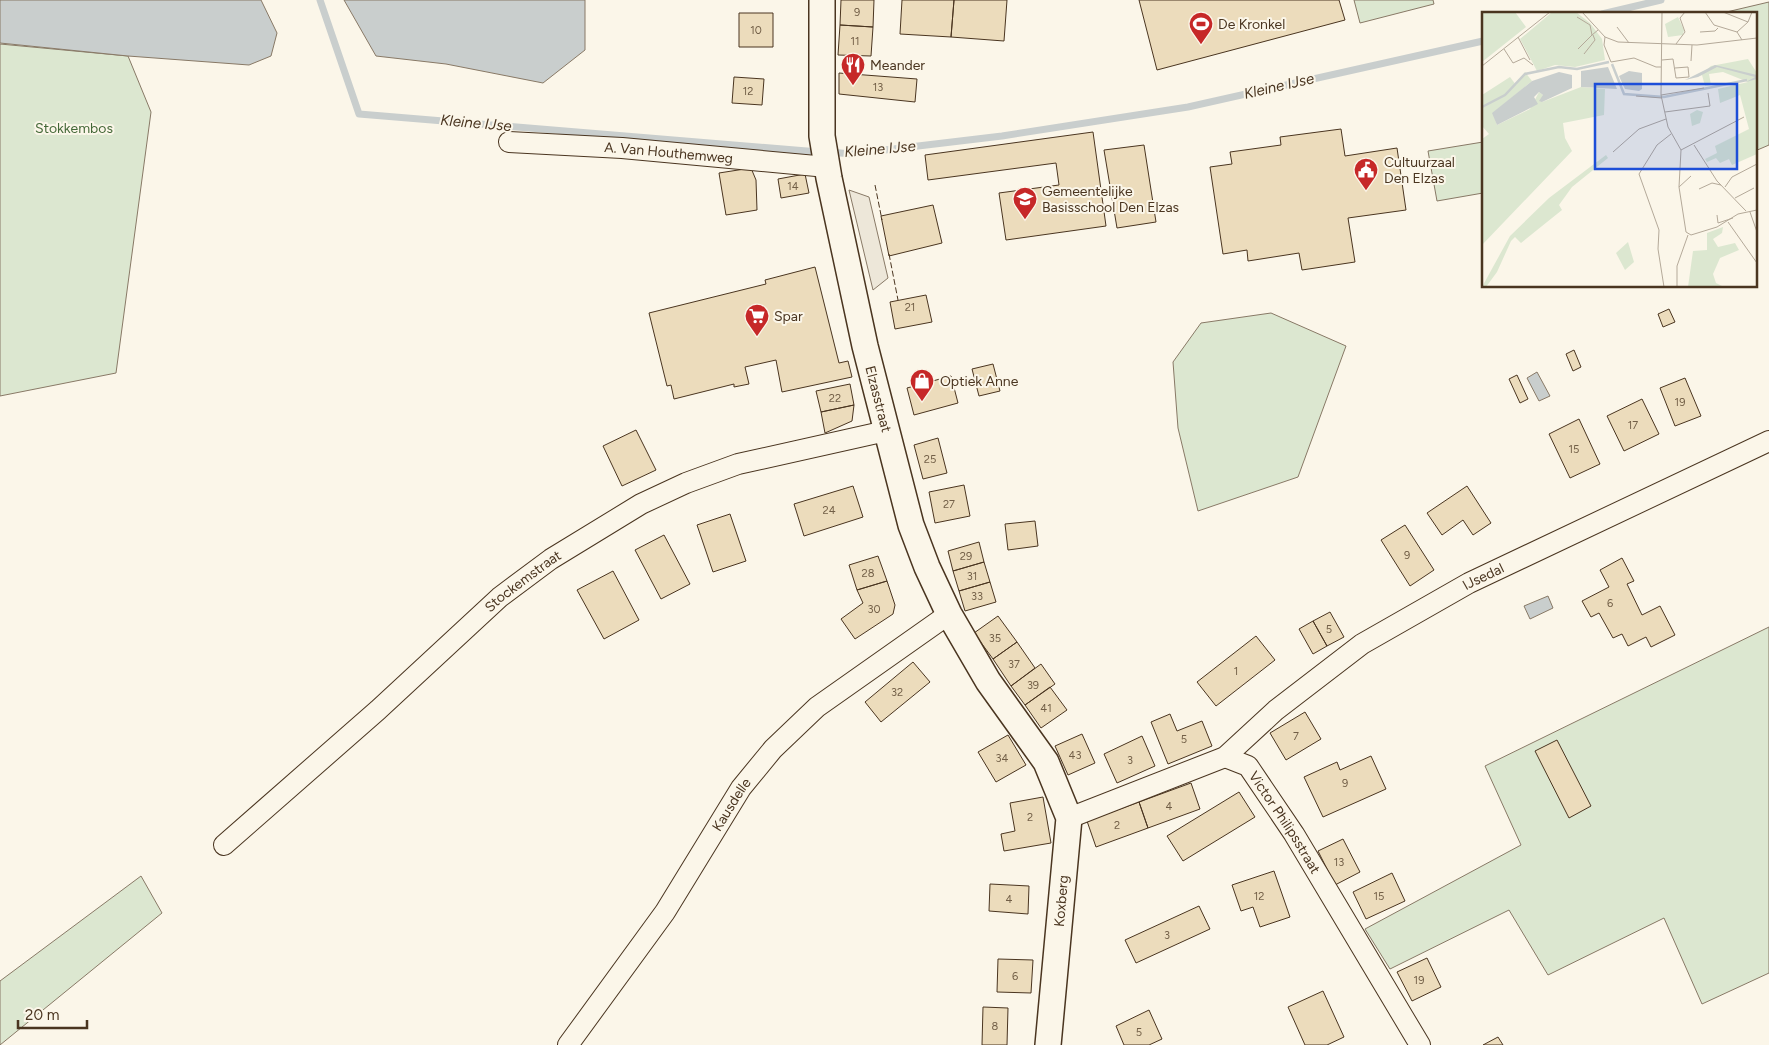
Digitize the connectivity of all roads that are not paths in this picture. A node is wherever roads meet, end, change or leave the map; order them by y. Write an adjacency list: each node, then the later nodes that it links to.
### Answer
1 (822, 0): 3 (street, Elzasstraat)
2 (508, 142): 3 (street, A. Van Houthemweg)
3 (826, 158): 4 (street, Elzasstraat)
4 (886, 431): 6 (street, Elzasstraat); 10 (street, Stockemstraat)
5 (1769, 441): 7 (street, IJsedal)
6 (949, 614): 8 (street, Elzasstraat); 11 (street, Kausdelle)
7 (1225, 757): 9 (street); 13 (street, Victor Philipsstraat)
8 (1046, 762): 9 (street, Koxberg)
9 (1069, 818): 12 (street, Koxberg)
10 (224, 845)
11 (568, 1045)
12 (1048, 1045)
13 (1420, 1045)

